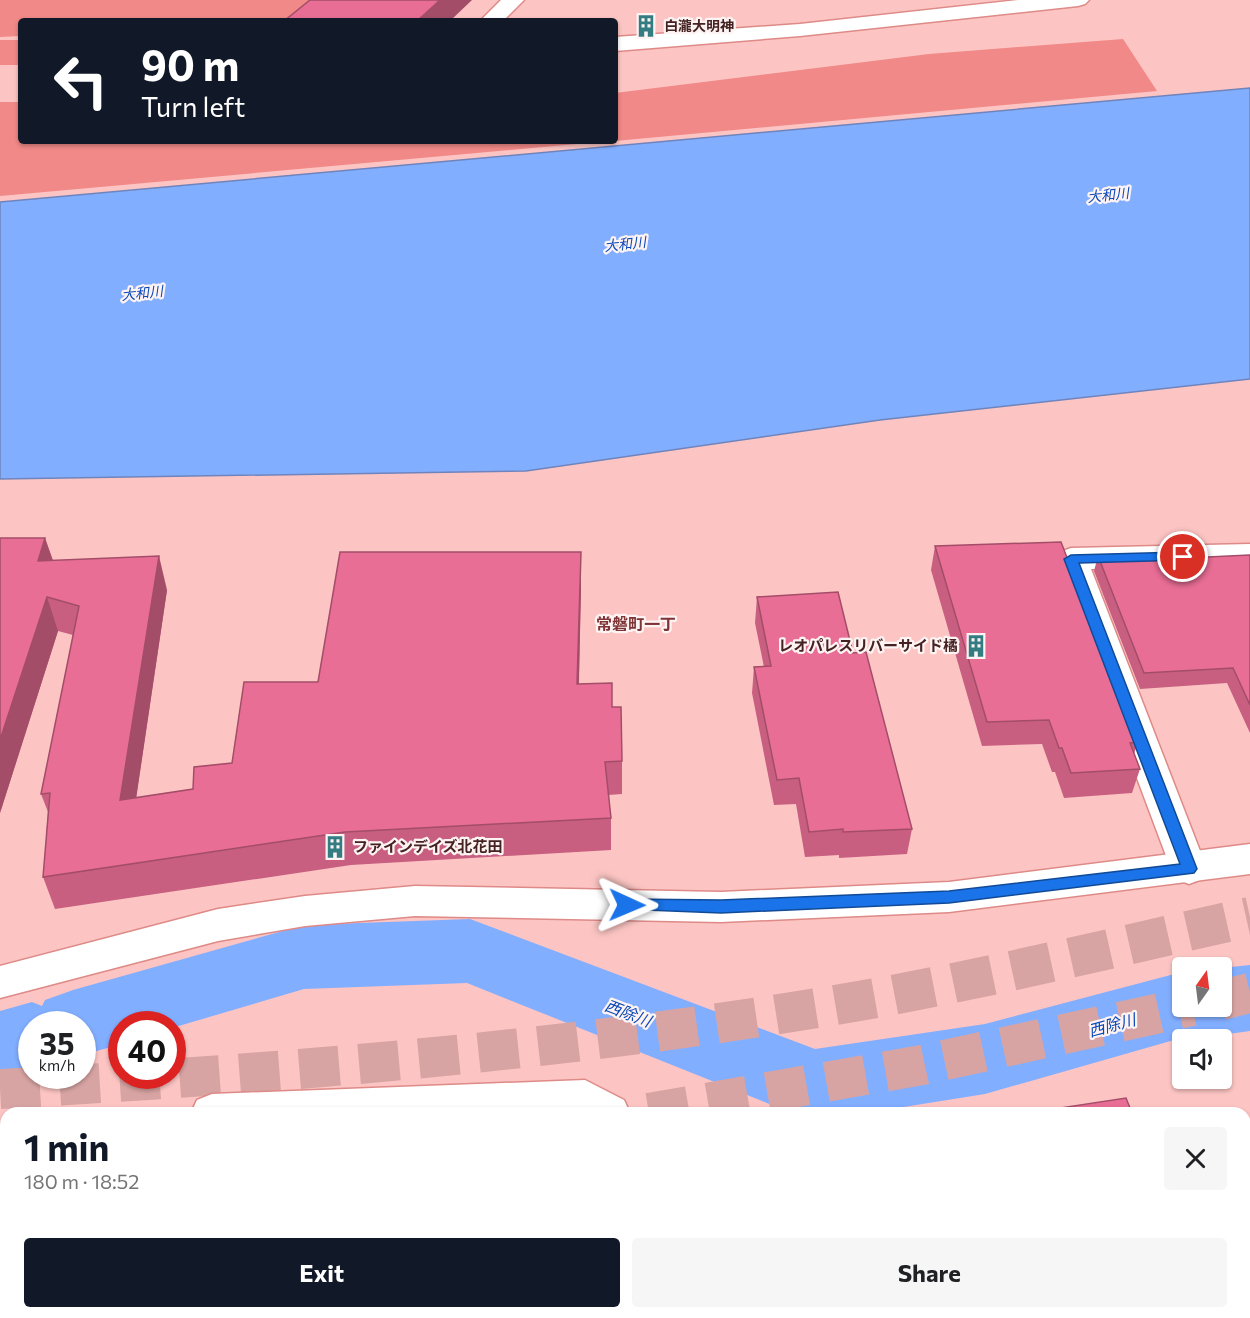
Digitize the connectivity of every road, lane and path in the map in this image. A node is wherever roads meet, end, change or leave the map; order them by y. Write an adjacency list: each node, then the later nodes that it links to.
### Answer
1 (513, 0): 4 (street)
2 (1078, 0): 3 (street)
3 (993, 5): 5 (street)
4 (493, 18)
5 (618, 44)
6 (1250, 555): 8 (street)
7 (1250, 859): 8 (street)
8 (1189, 869): 9 (street)
9 (0, 982)
10 (361, 1107): 11 (street)
11 (599, 1107)

